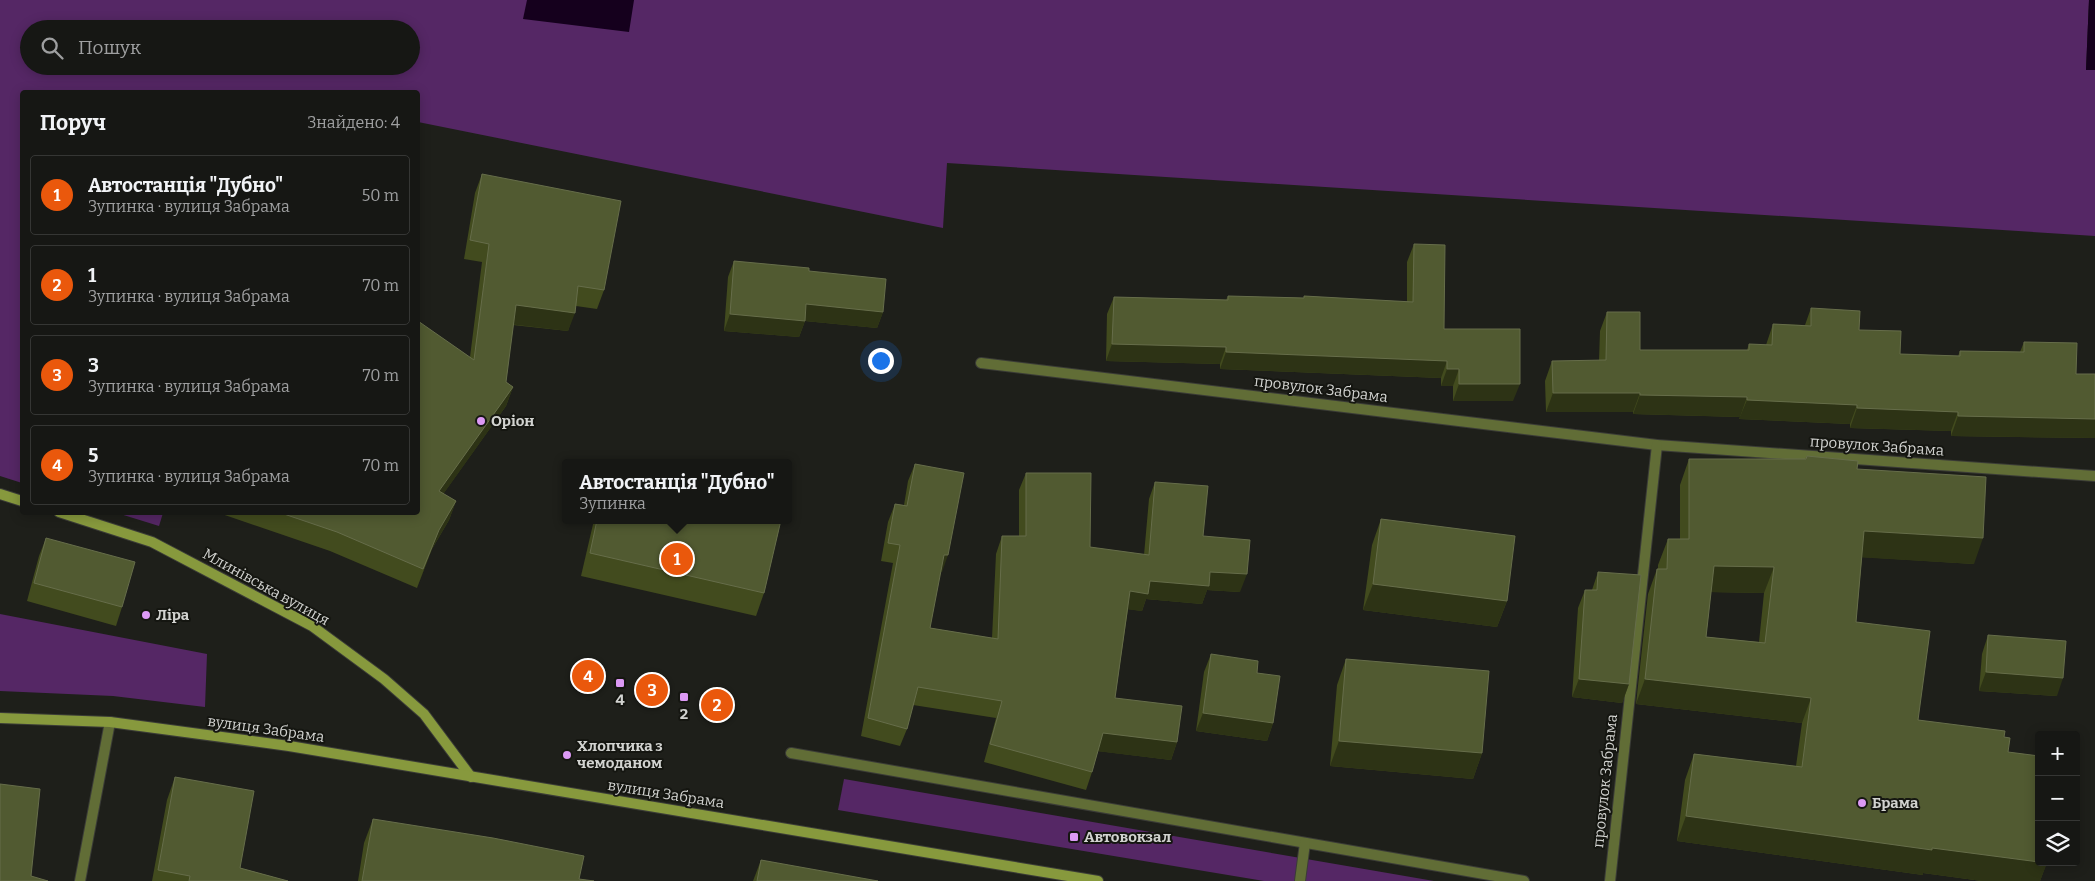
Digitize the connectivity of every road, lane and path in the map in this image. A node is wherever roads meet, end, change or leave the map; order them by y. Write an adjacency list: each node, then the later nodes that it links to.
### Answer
1 (981, 363): 2 (street, провулок Забрама)
2 (1657, 445): 3 (street, провулок Забрама); 16 (street, провулок Забрама)
3 (2095, 476)
4 (0, 494): 5 (main road)
5 (20, 500)
6 (68, 515): 10 (main road, Млинівська вулиця)
7 (0, 718): 8 (main road, вулиця Забрама)
8 (110, 722): 10 (main road, вулиця Забрама); 12 (street)
9 (791, 754): 11 (street)
10 (471, 777): 13 (main road, вулиця Забрама)
11 (1305, 843): 14 (street); 15 (street)
12 (80, 881)
13 (1098, 881)
14 (1300, 881)
15 (1524, 881)
16 (1610, 881)

